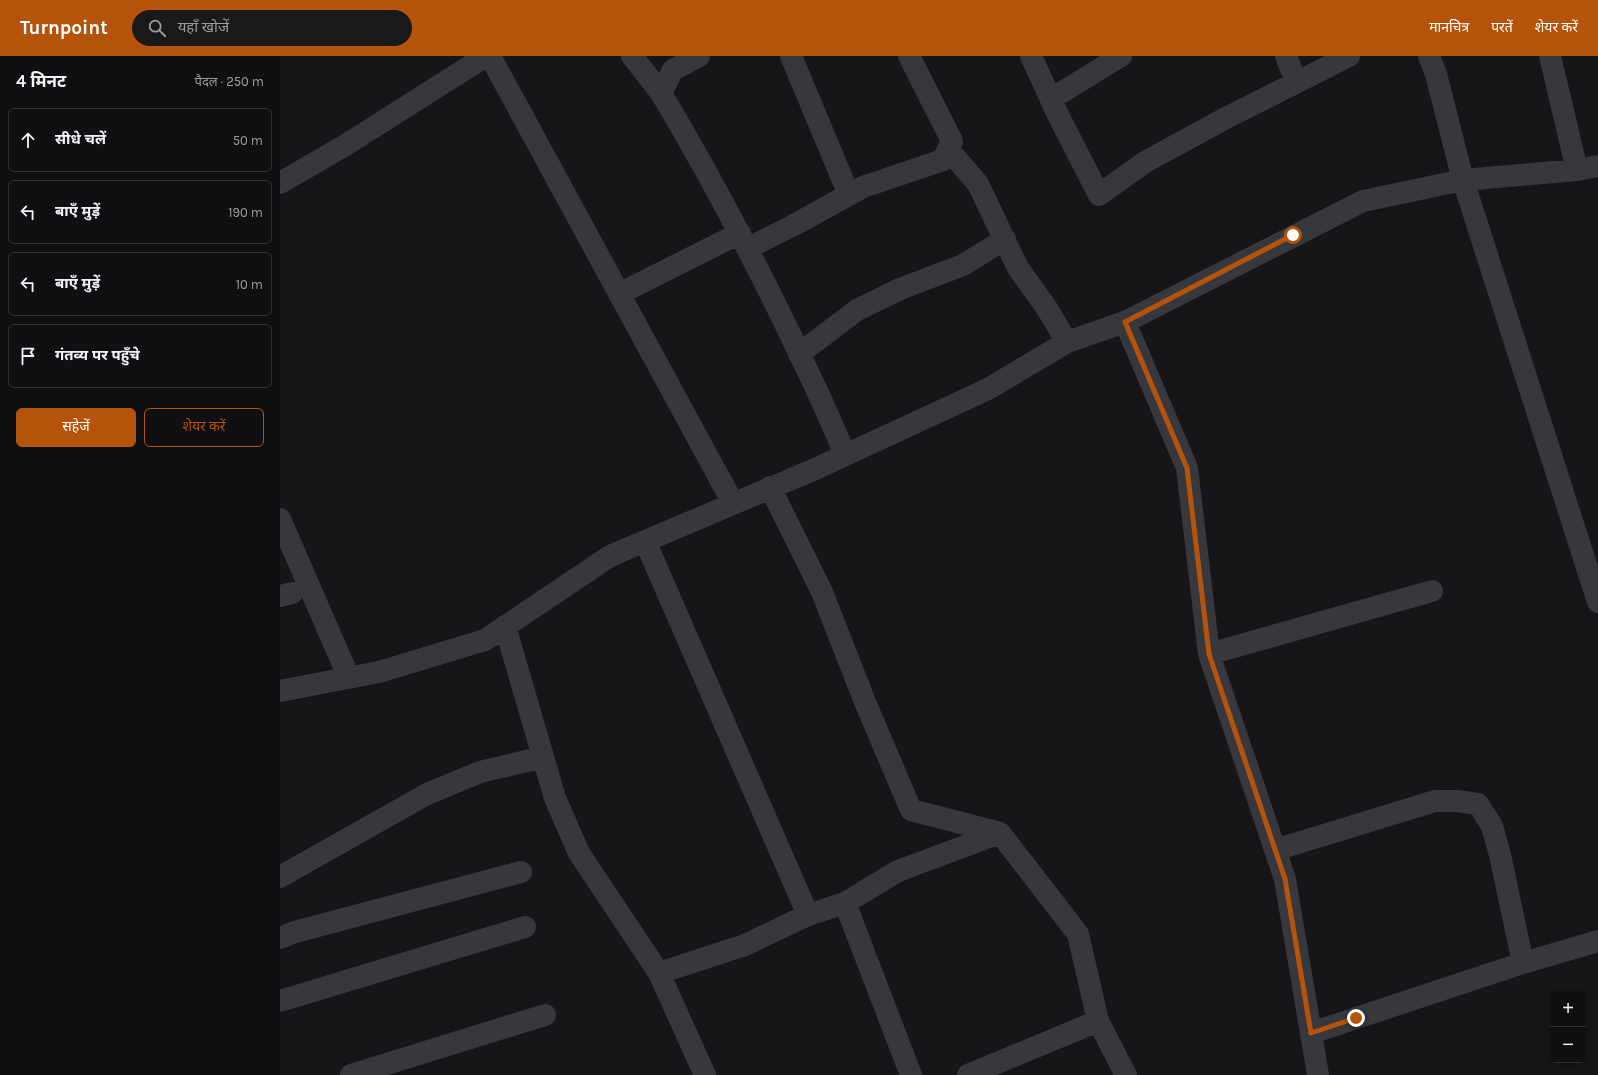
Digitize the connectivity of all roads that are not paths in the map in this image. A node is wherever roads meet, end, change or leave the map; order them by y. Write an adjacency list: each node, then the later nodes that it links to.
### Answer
1 (486, 56): 19 (street)
2 (490, 56): 23 (street)
3 (632, 56): 14 (street)
4 (699, 56): 14 (street)
5 (790, 56): 20 (street)
6 (908, 56): 16 (street)
7 (1031, 56): 15 (street)
8 (1121, 56): 15 (street)
9 (1286, 56): 13 (street)
10 (1350, 56): 13 (street)
11 (1429, 56): 18 (street)
12 (1550, 56): 17 (street)
13 (1296, 82): 15 (street)
14 (661, 93): 22 (street)
15 (1051, 99)
16 (948, 149): 20 (street); 21 (street)
17 (1588, 168): 18 (street)
18 (1464, 180): 24 (street); 33 (street)
19 (280, 183)
20 (849, 195): 22 (street)
21 (1005, 239): 25 (street); 26 (street)
22 (744, 240): 23 (street); 26 (street)
23 (619, 294): 29 (street)
24 (1125, 322): 25 (street); 35 (street)
25 (1067, 342): 27 (street)
26 (800, 354): 27 (street)
27 (845, 455): 28 (street)
28 (770, 487): 29 (street); 39 (street)
29 (733, 503): 31 (street)
30 (280, 519): 36 (street)
31 (645, 540): 34 (street); 44 (street)
32 (1432, 591): 35 (street)
33 (1598, 602)
34 (505, 626): 36 (street); 38 (street)
35 (1209, 654): 40 (street)
36 (349, 678): 37 (street)
37 (280, 691)
38 (543, 757): 42 (street); 49 (street)
39 (1000, 833): 43 (street); 52 (street)
40 (1275, 850): 48 (street); 53 (street)
41 (521, 872): 46 (street)
42 (280, 877)
43 (845, 903): 44 (street); 56 (street)
44 (808, 915): 49 (street)
45 (524, 927): 50 (street)
46 (280, 938)
47 (1598, 941): 48 (street)
48 (1523, 964): 53 (street)
49 (658, 973): 55 (street)
50 (280, 1001)
51 (545, 1015): 54 (street)
52 (1098, 1021): 57 (street); 58 (street)
53 (1311, 1033): 59 (street)
54 (351, 1075)
55 (706, 1075)
56 (911, 1075)
57 (968, 1075)
58 (1126, 1075)
59 (1318, 1075)

